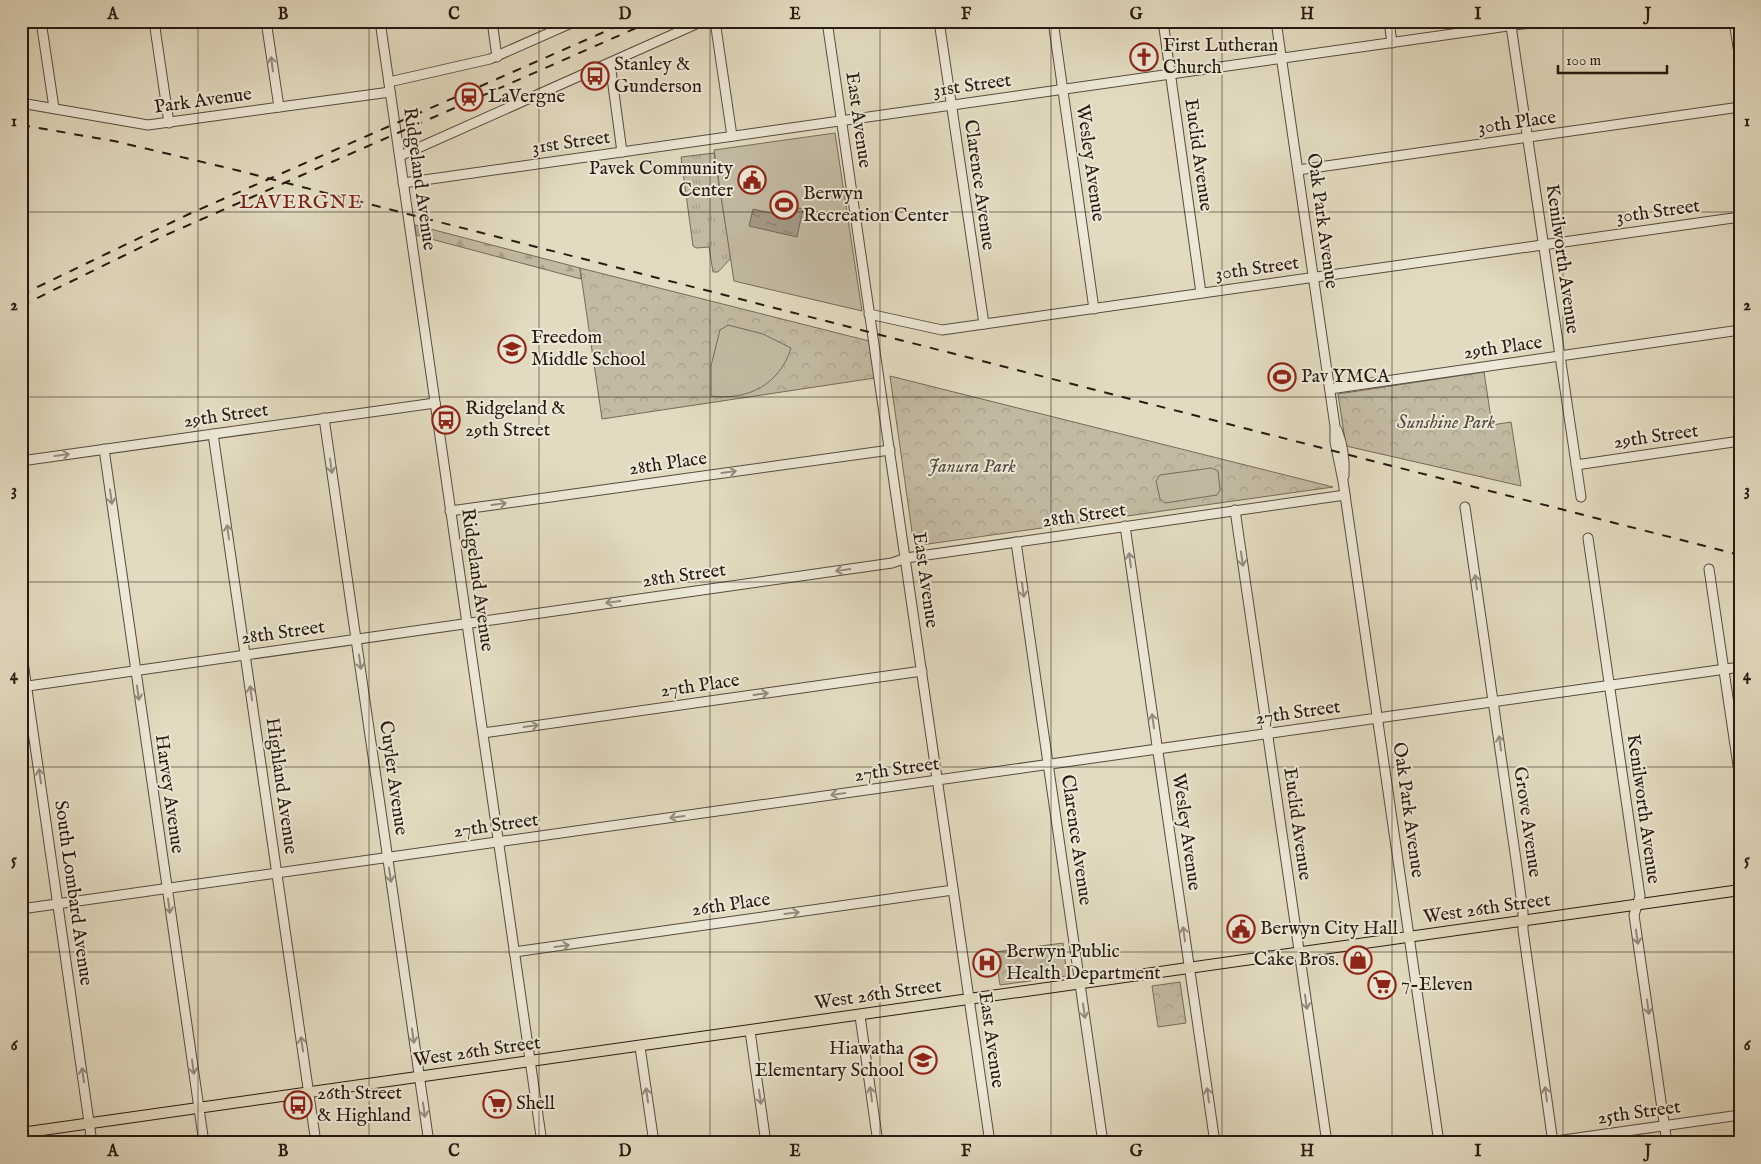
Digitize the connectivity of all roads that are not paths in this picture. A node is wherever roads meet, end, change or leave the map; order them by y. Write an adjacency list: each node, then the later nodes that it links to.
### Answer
1 (42, 21): 30 (street)
2 (154, 21): 32 (street)
3 (266, 21): 28 (street, one-way to 3)
4 (380, 21): 24 (street, Ridgeland Avenue)
5 (492, 21): 19 (street)
6 (576, 21): 19 (street, Park Avenue)
7 (703, 21): 22 (street)
8 (715, 21): 33 (street)
9 (827, 21): 31 (street, East Avenue)
10 (939, 21): 27 (street, Clarence Avenue)
11 (1053, 21): 25 (street, Wesley Avenue)
12 (1163, 21): 23 (street, Euclid Avenue)
13 (1276, 21): 20 (street, Oak Park Avenue)
14 (1389, 21): 18 (street)
15 (1544, 21): 17 (street, 31st Street)
16 (1734, 21): 21 (street)
17 (1511, 26): 18 (street, 31st Street); 34 (street, Kenilworth Avenue)
18 (1392, 43): 20 (street, 31st Street)
19 (497, 56): 24 (street, Park Avenue)
20 (1282, 58): 23 (street, 31st Street); 37 (street, Oak Park Avenue)
21 (1740, 60)
22 (610, 63): 35 (street); 36 (street)
23 (1170, 74): 25 (street, 31st Street); 42 (street, Euclid Avenue)
24 (389, 87): 28 (street, Park Avenue); 36 (street, Ridgeland Avenue)
25 (1063, 90): 27 (street, 31st Street); 43 (street, Wesley Avenue)
26 (21, 103): 30 (street, Park Avenue)
27 (951, 106): 31 (street, 31st Street); 45 (street, Clarence Avenue)
28 (279, 107): 32 (street, Park Avenue)
29 (1740, 107): 34 (street, 30th Place)
30 (54, 108): 32 (street, Park Avenue)
31 (841, 121): 33 (street, 31st Street); 44 (street, East Avenue)
32 (169, 123)
33 (732, 136): 35 (street, 31st Street)
34 (1528, 138): 37 (street, 30th Place); 40 (street, Kenilworth Avenue)
35 (622, 152): 38 (street, 31st Street)
36 (400, 156): 38 (street, Ridgeland Avenue)
37 (1298, 170): 41 (street, Oak Park Avenue)
38 (403, 183): 49 (street, Ridgeland Avenue)
39 (1740, 217): 40 (street, 30th Street)
40 (1543, 245): 41 (street, 30th Street); 47 (street, Kenilworth Avenue)
41 (1314, 277): 42 (street, 30th Street); 48 (street, Oak Park Avenue)
42 (1201, 293): 43 (street, 30th Street)
43 (1094, 308): 45 (street, 30th Street)
44 (869, 314): 45 (street, 30th Street); 54 (street, East Avenue)
45 (984, 324)
46 (1740, 330): 47 (street, 29th Place)
47 (1560, 356): 48 (street, 29th Place); 56 (street, Kenilworth Avenue)
48 (1330, 389): 57 (street, Oak Park Avenue)
49 (435, 403): 50 (street, 29th Street); 61 (street, Ridgeland Avenue)
50 (324, 418): 51 (street, 29th Street); 68 (street, Cuyler Avenue, one-way to 68)
51 (213, 434): 53 (street, 29th Street); 70 (street, Highland Avenue, one-way to 51)
52 (1740, 441): 56 (street, 29th Street)
53 (104, 449): 55 (street, 29th Street, one-way to 53); 73 (street, Harvey Avenue, one-way to 73)
54 (890, 450): 61 (street, 28th Place, one-way to 54); 65 (street, East Avenue)
55 (21, 461)
56 (1576, 465): 58 (street, Kenilworth Avenue)
57 (1345, 495): 60 (street, 28th Street); 78 (street, Oak Park Avenue)
58 (1581, 497)
59 (1465, 507): 77 (street, Grove Avenue, one-way to 59)
60 (1235, 510): 62 (street, 28th Street); 80 (street, Euclid Avenue, one-way to 80)
61 (450, 511): 67 (street, Ridgeland Avenue)
62 (1125, 526): 64 (street, 28th Street); 81 (street, Wesley Avenue, one-way to 62)
63 (1588, 538): 75 (street, Kenilworth Avenue)
64 (1016, 542): 65 (street, 28th Street); 82 (street, Clarence Avenue, one-way to 82)
65 (906, 558): 67 (street, 28th Street, one-way to 67); 74 (street, East Avenue)
66 (1709, 569): 72 (street)
67 (467, 623): 68 (street, 28th Street); 79 (street, Ridgeland Avenue)
68 (356, 639): 70 (street, 28th Street); 86 (street, Cuyler Avenue, one-way to 86)
69 (21, 648): 76 (street, South Lombard Avenue)
70 (245, 655): 73 (street, 28th Street); 87 (street, Highland Avenue, one-way to 70)
71 (1740, 667): 72 (street, 27th Street)
72 (1724, 669): 75 (street, 27th Street); 83 (street)
73 (135, 671): 76 (street, 28th Street); 88 (street, Harvey Avenue, one-way to 88)
74 (922, 671): 79 (street, 27th Place, one-way to 74); 84 (street, East Avenue)
75 (1608, 686): 77 (street, 27th Street); 92 (street, Kenilworth Avenue)
76 (24, 687): 91 (street, South Lombard Avenue, one-way to 76)
77 (1494, 702): 78 (street, 27th Street); 94 (street, Grove Avenue, one-way to 77)
78 (1378, 718): 80 (street, 27th Street); 95 (street, Oak Park Avenue)
79 (482, 733): 85 (street, Ridgeland Avenue)
80 (1267, 733): 81 (street, 27th Street); 97 (street, Euclid Avenue)
81 (1158, 749): 82 (street, 27th Street); 98 (street, Wesley Avenue, one-way to 81)
82 (1048, 764): 84 (street, 27th Street); 99 (street, Clarence Avenue)
83 (1740, 779)
84 (938, 780): 85 (street, 27th Street, one-way to 85); 89 (street, East Avenue)
85 (498, 842): 86 (street, 27th Street); 96 (street, Ridgeland Avenue)
86 (388, 857): 87 (street, 27th Street); 105 (street, Cuyler Avenue, one-way to 105)
87 (277, 873): 88 (street, 27th Street); 106 (street, Highland Avenue, one-way to 87)
88 (166, 888): 91 (street, 27th Street); 107 (street, Harvey Avenue, one-way to 107)
89 (953, 890): 96 (street, 26th Place, one-way to 89); 100 (street, East Avenue)
90 (1740, 890): 92 (main road, West 26th Street)
91 (58, 903): 93 (street, 27th Street); 109 (street, South Lombard Avenue, one-way to 91)
92 (1637, 905): 94 (main road, West 26th Street); 110 (street, Kenilworth Avenue, one-way to 110)
93 (21, 908)
94 (1523, 922): 95 (main road, West 26th Street); 112 (street, Grove Avenue, one-way to 94)
95 (1409, 938): 97 (main road, West 26th Street); 125 (street, Oak Park Avenue)
96 (514, 952): 104 (street, Ridgeland Avenue)
97 (1299, 954): 98 (main road, West 26th Street); 124 (street, Euclid Avenue, one-way to 124)
98 (1189, 969): 99 (main road, West 26th Street); 123 (street, Wesley Avenue, one-way to 98)
99 (1080, 984): 100 (main road, West 26th Street); 122 (street, Clarence Avenue, one-way to 122)
100 (969, 1000): 101 (main road, West 26th Street); 121 (street, East Avenue)
101 (860, 1016): 102 (main road, West 26th Street); 120 (street, one-way to 101)
102 (750, 1031): 103 (main road, West 26th Street); 119 (street, one-way to 119)
103 (640, 1047): 104 (main road, West 26th Street); 118 (street, one-way to 103)
104 (530, 1062): 105 (main road, West 26th Street); 117 (street, Ridgeland Avenue)
105 (419, 1077): 106 (main road, West 26th Street); 116 (street, Cuyler Avenue, one-way to 116)
106 (309, 1093): 107 (main road, West 26th Street); 115 (street, Highland Avenue)
107 (199, 1108): 109 (main road, West 26th Street); 114 (street, Harvey Avenue)
108 (1740, 1115): 110 (street, 25th Street)
109 (90, 1124): 111 (main road, West 26th Street); 113 (street, South Lombard Avenue)
110 (1664, 1126): 112 (street, 25th Street); 127 (street, Kenilworth Avenue)
111 (21, 1133)
112 (1553, 1142): 126 (street, 25th Street)
113 (92, 1143)
114 (204, 1143)
115 (316, 1143)
116 (429, 1143)
117 (542, 1143)
118 (654, 1143)
119 (766, 1143)
120 (878, 1143)
121 (990, 1143)
122 (1103, 1143)
123 (1215, 1143)
124 (1326, 1143)
125 (1439, 1143)
126 (1542, 1143)
127 (1667, 1143)

